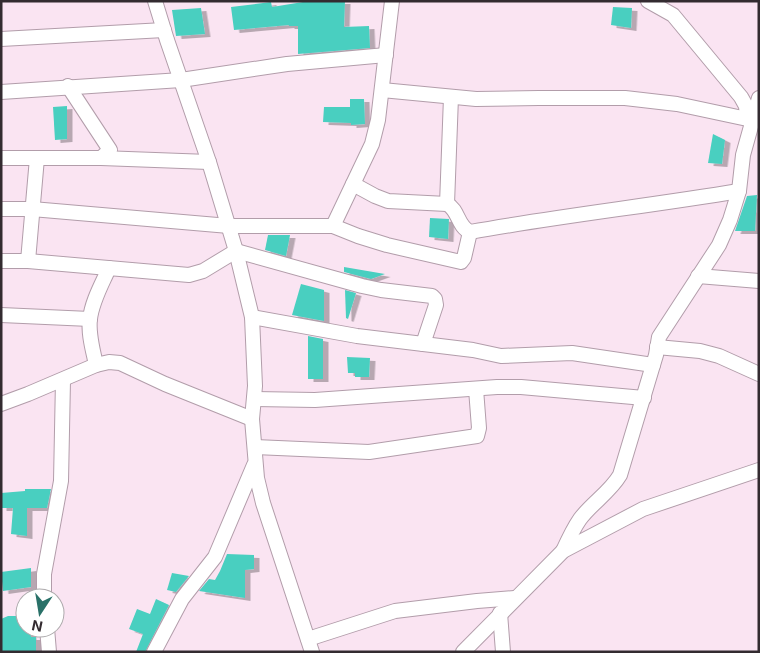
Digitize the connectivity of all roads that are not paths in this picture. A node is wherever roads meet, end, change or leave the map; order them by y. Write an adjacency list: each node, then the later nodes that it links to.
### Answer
1 (156, 1): 4 (street)
2 (392, 1): 6 (street)
3 (648, 1): 13 (street)
4 (164, 30): 5 (street); 7 (street)
5 (1, 39)
6 (386, 55): 7 (street); 9 (street)
7 (181, 80): 8 (street); 17 (street)
8 (68, 86): 10 (street); 16 (street)
9 (382, 90): 11 (street); 18 (street)
10 (1, 92)
11 (451, 97): 13 (street); 20 (street)
12 (759, 98): 13 (street)
13 (750, 120): 19 (street)
14 (1, 158): 15 (street)
15 (37, 158): 16 (street); 22 (street)
16 (101, 158): 17 (street)
17 (209, 162): 23 (street)
18 (353, 184): 20 (street); 24 (street)
19 (739, 192): 25 (street); 30 (street)
20 (447, 204): 25 (street)
21 (1, 209): 22 (street)
22 (32, 209): 23 (street); 28 (street)
23 (229, 226): 24 (street); 26 (street)
24 (333, 226): 25 (street)
25 (470, 232)
26 (236, 251): 29 (street); 33 (street); 35 (street)
27 (1, 261): 28 (street)
28 (28, 261): 29 (street)
29 (109, 268): 34 (street)
30 (698, 276): 31 (street); 36 (street)
31 (759, 282)
32 (1, 315): 34 (street)
33 (252, 317): 35 (street); 43 (street)
34 (90, 318): 37 (street)
35 (423, 344): 38 (street)
36 (657, 347): 38 (street); 39 (street)
37 (96, 365): 40 (street); 45 (street)
38 (653, 365): 42 (street)
39 (759, 374)
40 (62, 380): 44 (street); 50 (street)
41 (476, 389): 42 (street); 43 (street); 46 (street)
42 (644, 398): 49 (street)
43 (254, 399): 45 (street)
44 (1, 404)
45 (252, 419): 46 (street)
46 (254, 447): 47 (street)
47 (256, 462): 54 (street); 56 (street)
48 (759, 470): 49 (street)
49 (563, 551): 51 (street)
50 (44, 588)
51 (515, 598): 52 (street); 54 (street)
52 (500, 613): 57 (street); 58 (street)
53 (48, 638): 55 (street)
54 (310, 645)
55 (49, 652)
56 (154, 652)
57 (463, 652)
58 (503, 652)

